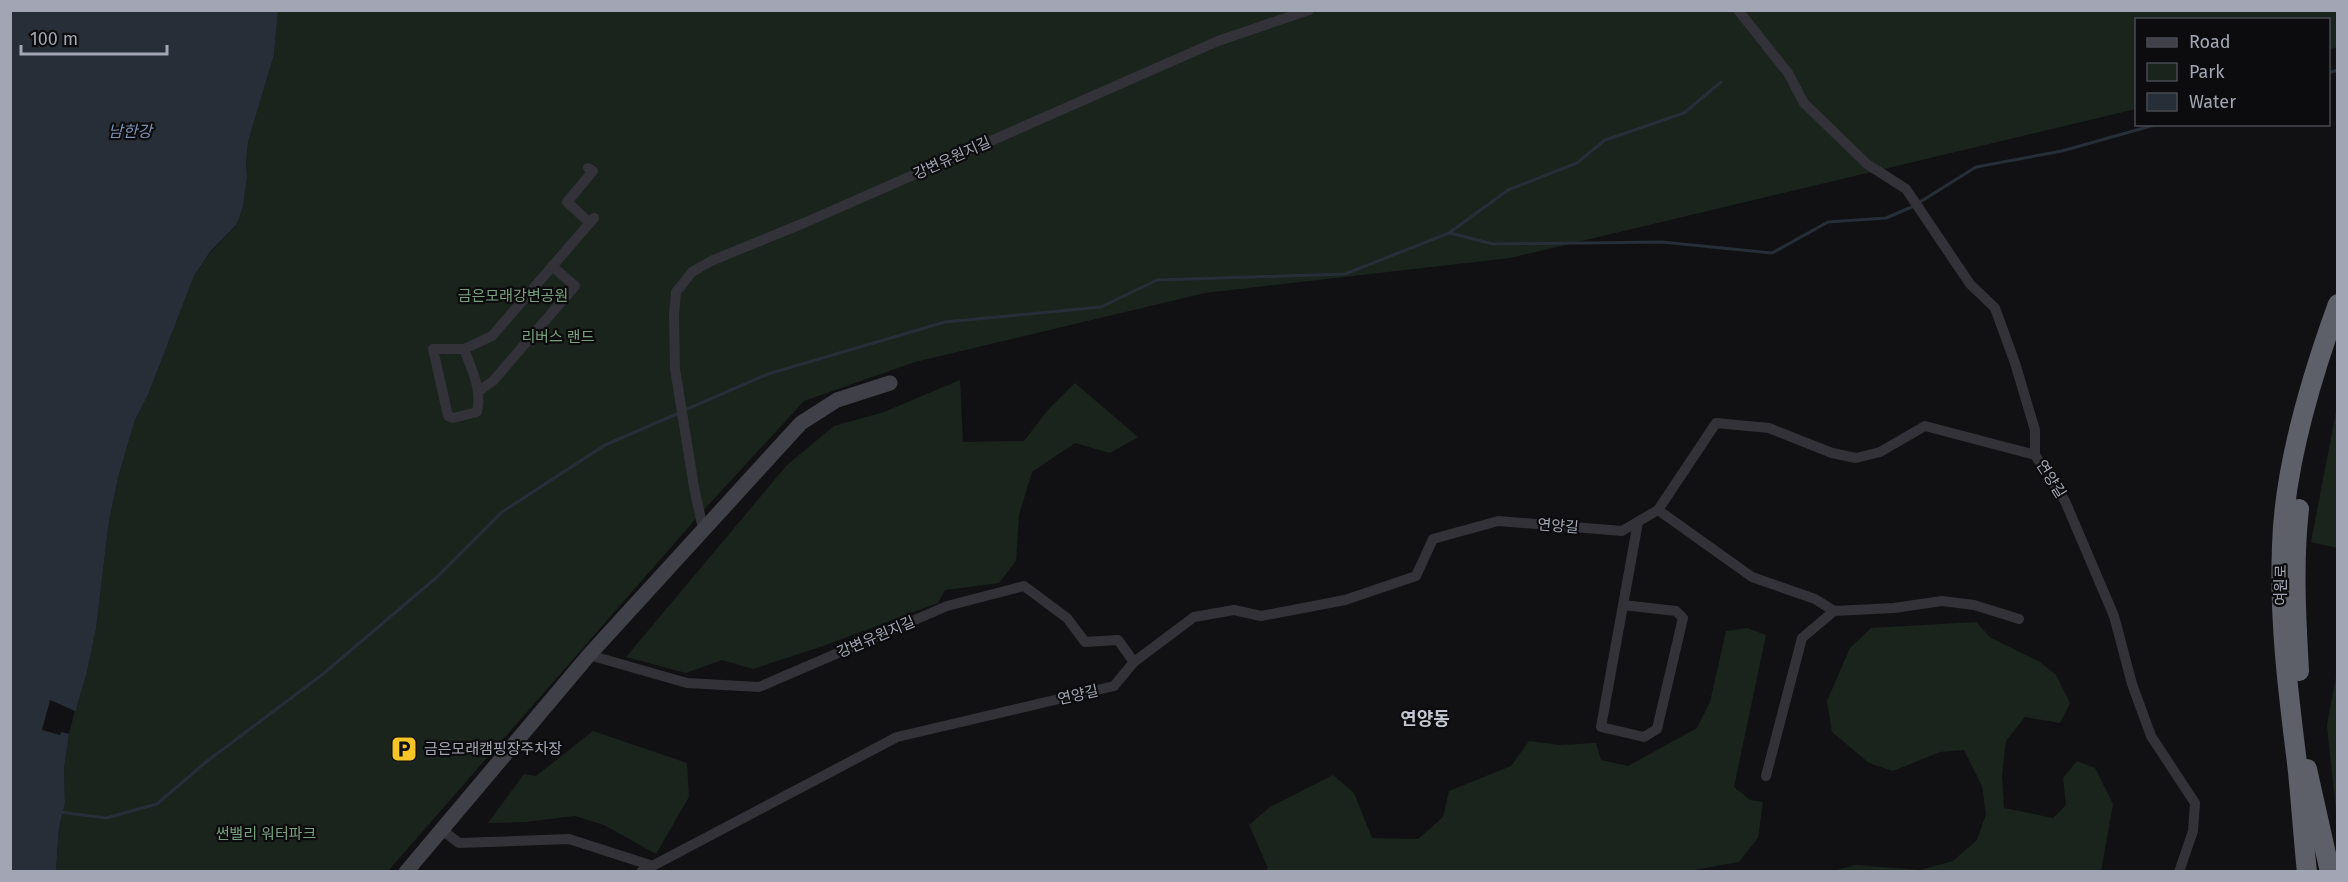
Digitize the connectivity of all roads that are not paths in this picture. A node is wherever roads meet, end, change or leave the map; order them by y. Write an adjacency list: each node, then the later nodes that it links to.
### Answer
1 (1309, 10): 13 (street, 강변유원지길)
2 (1738, 10): 10 (street)
3 (588, 168): 4 (street)
4 (552, 266): 7 (street); 9 (street)
5 (2337, 304): 19 (highway, 여원로)
6 (2337, 343): 19 (highway, 여원로)
7 (464, 348): 9 (street); 9 (street)
8 (890, 383): 13 (street)
9 (479, 391)
10 (2035, 455): 11 (street, 연양길); 24 (street, 연양길)
11 (1658, 510): 12 (street, 연양길); 15 (street)
12 (1638, 522): 14 (street); 18 (street, 연양길)
13 (703, 529): 17 (street)
14 (1623, 605): 14 (street)
15 (1834, 611): 16 (street); 20 (street)
16 (2019, 619)
17 (589, 655): 18 (street, 강변유원지길); 21 (street)
18 (1134, 662): 22 (street, 연양길)
19 (2301, 762): 25 (highway); 26 (highway, 여원로); 27 (highway, 여원로); 28 (highway)
20 (1766, 776)
21 (442, 830): 22 (street); 23 (street)
22 (648, 869)
23 (406, 872)
24 (2179, 872)
25 (2292, 872)
26 (2307, 872)
27 (2318, 872)
28 (2330, 872)

